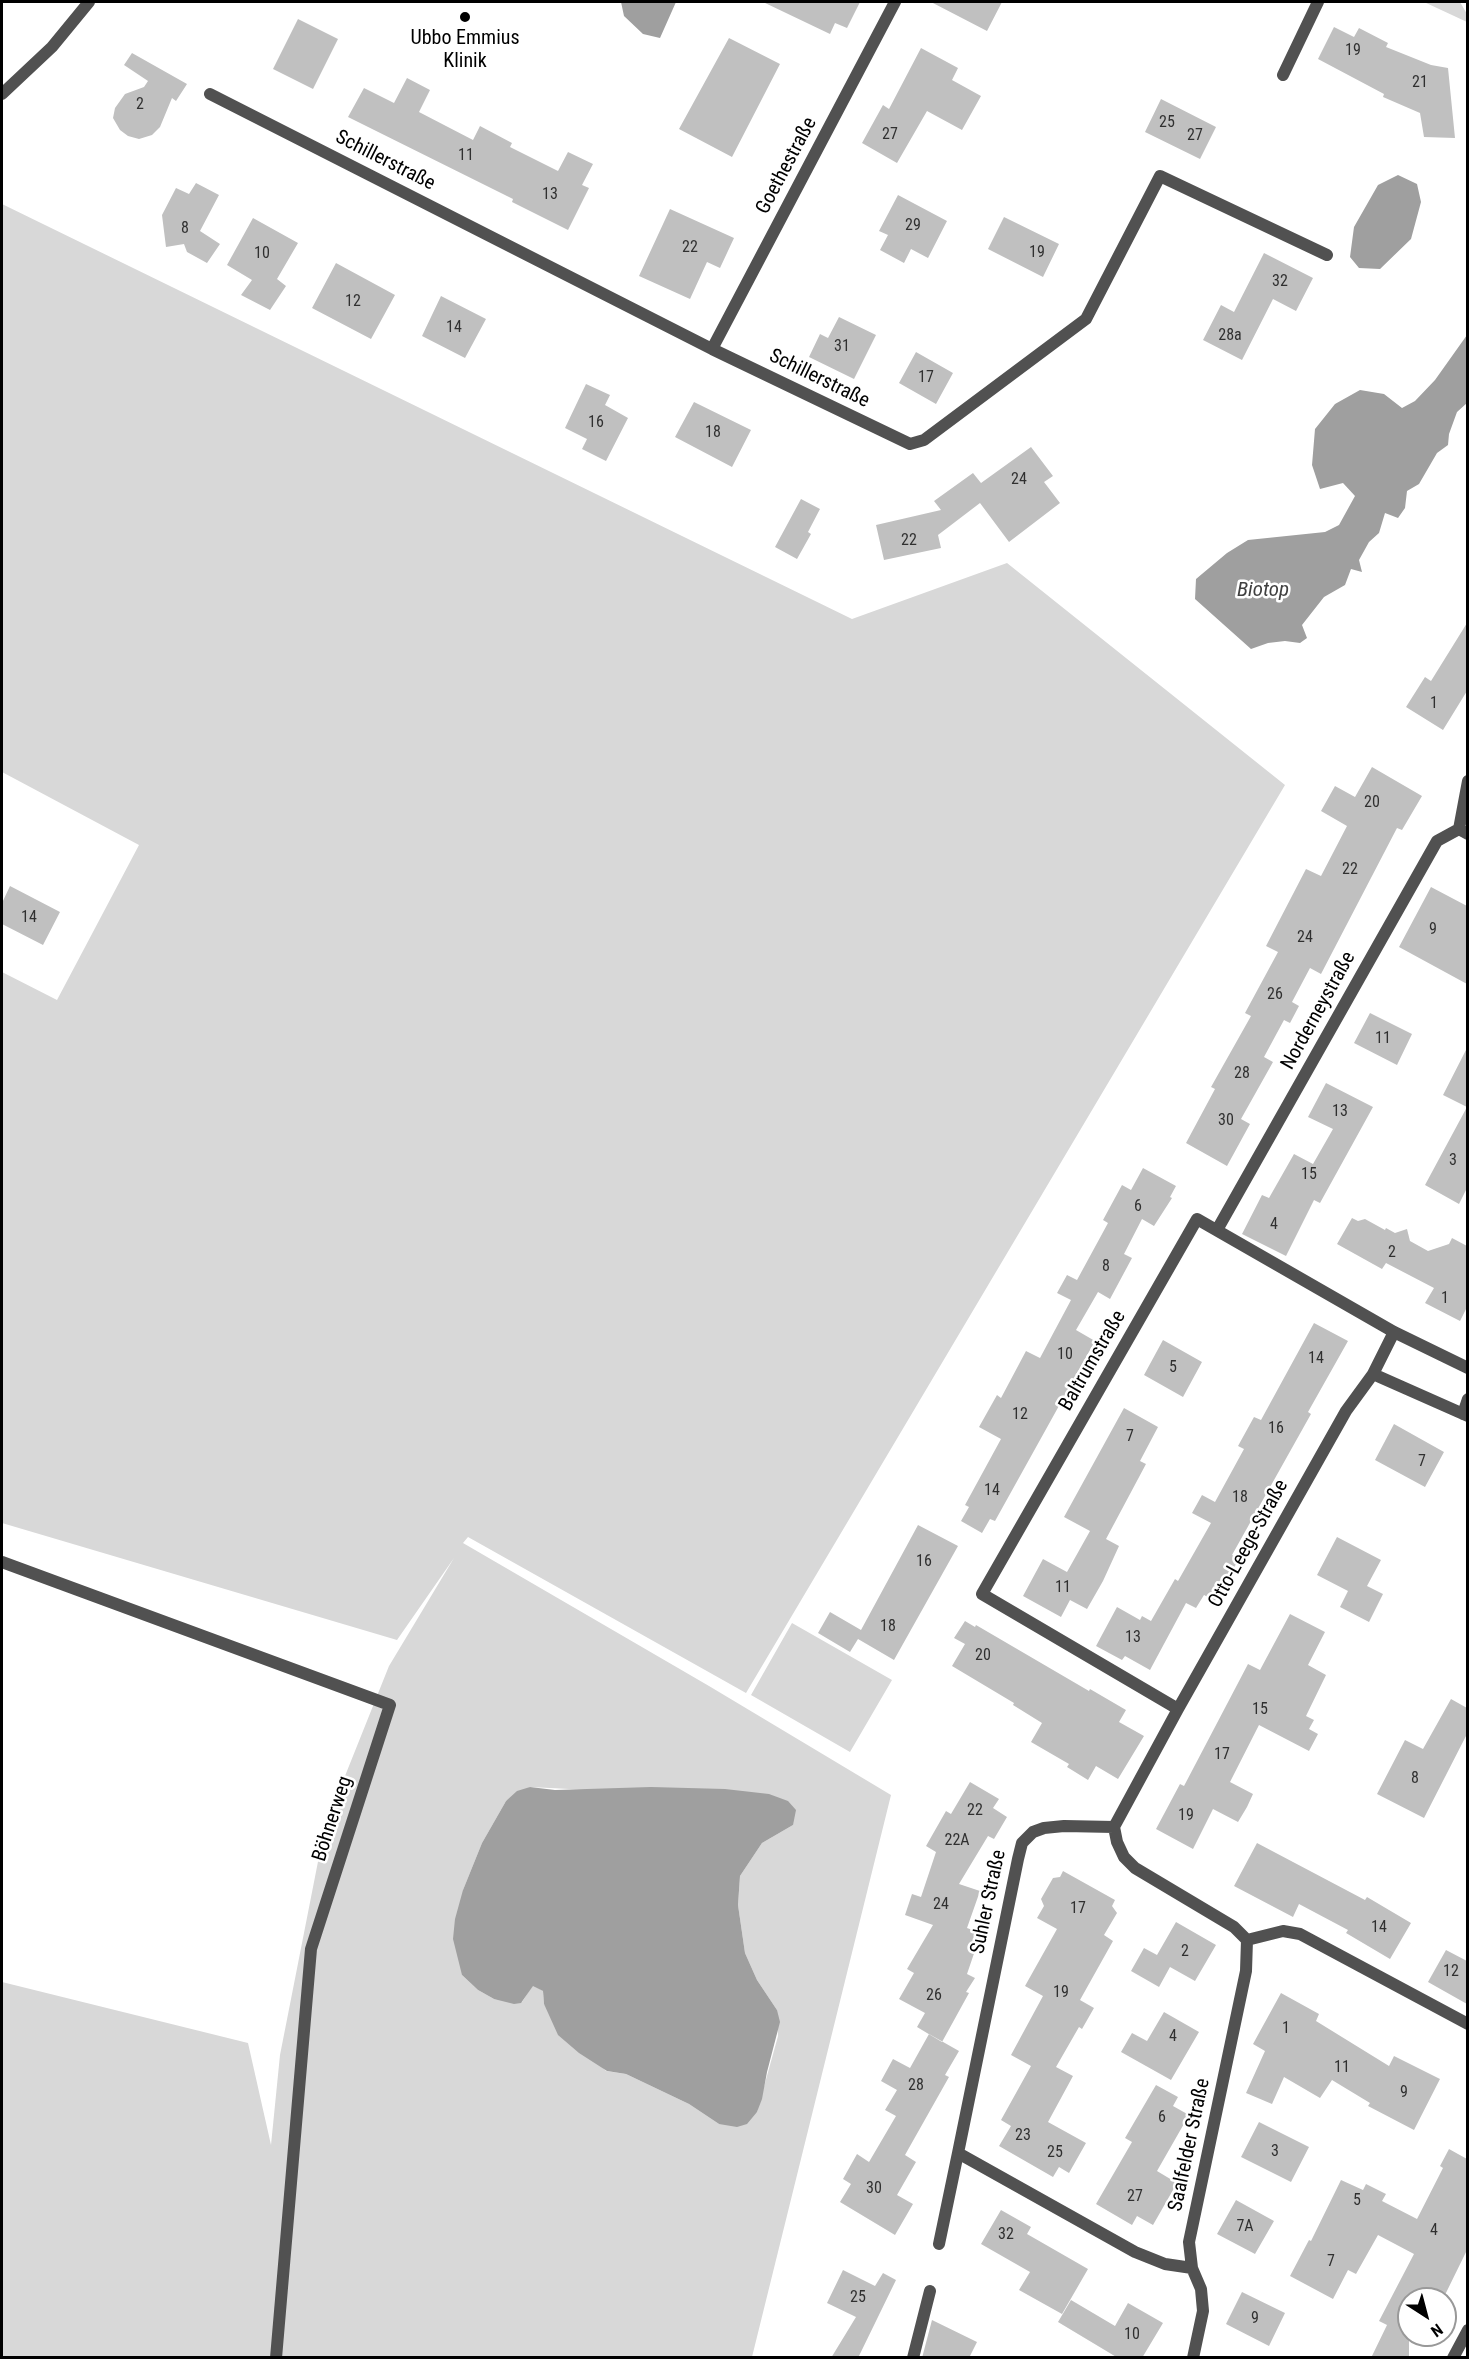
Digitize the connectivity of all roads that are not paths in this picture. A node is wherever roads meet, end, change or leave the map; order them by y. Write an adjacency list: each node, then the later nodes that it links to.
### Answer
1 (89, 2): 5 (street)
2 (896, 2): 8 (street, Goethestraße)
3 (1318, 2): 4 (street)
4 (1283, 75)
5 (2, 94)
6 (210, 94): 8 (street, Schillerstraße)
7 (1326, 255): 8 (street, Schillerstraße)
8 (712, 349)
9 (1467, 781): 10 (street)
10 (1463, 832): 11 (street, Norderneystraße)
11 (1217, 1230): 12 (street, Baltrumstraße); 18 (street, Baltrumstraße)
12 (1394, 1332): 13 (street, Baltrumstraße); 14 (street, Otto-Leege-Straße)
13 (1467, 1368)
14 (1373, 1374): 16 (street); 18 (street, Otto-Leege-Straße)
15 (1467, 1399): 16 (street)
16 (1465, 1415)
17 (2, 1562): 27 (street, Böhnerweg)
18 (1178, 1708): 19 (street, Otto-Leege-Straße)
19 (1114, 1827): 20 (street); 22 (street, Suhler Straße)
20 (1247, 1940): 21 (street); 24 (street, Saalfelder Straße)
21 (1467, 2024)
22 (958, 2153): 23 (street, Suhler Straße); 24 (street)
23 (939, 2244)
24 (1192, 2268): 29 (street, Saalfelder Straße)
25 (930, 2291): 28 (street)
26 (1467, 2330): 30 (street)
27 (276, 2358)
28 (914, 2358)
29 (1193, 2358)
30 (1453, 2358)

